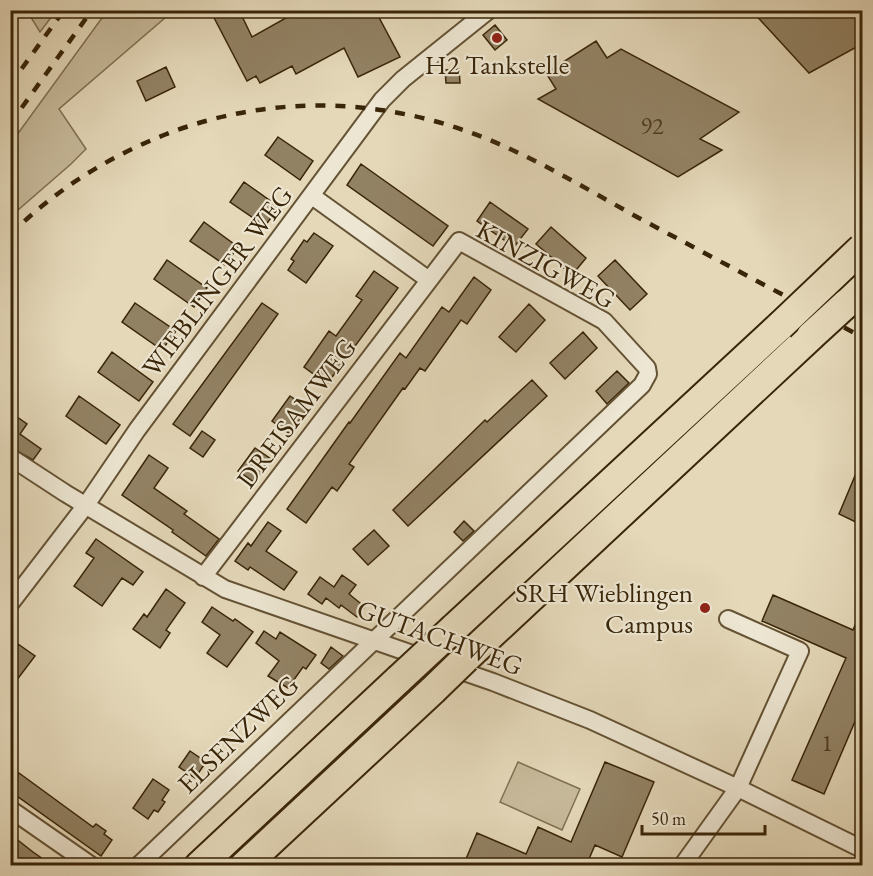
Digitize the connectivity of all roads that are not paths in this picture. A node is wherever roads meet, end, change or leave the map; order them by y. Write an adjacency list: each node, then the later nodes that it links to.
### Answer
1 (489, 10): 2 (street, WIEBLINGER WEG)
2 (312, 196): 4 (street); 7 (street, WIEBLINGER WEG)
3 (862, 248): 17 (highway, bridge)
4 (429, 280): 8 (street, DREISAMWEG); 11 (street, KINZIGWEG)
5 (854, 296): 18 (highway, bridge)
6 (10, 457): 7 (street, GUTACHWEG)
7 (86, 505): 8 (street, GUTACHWEG); 9 (street, WIEBLINGER WEG)
8 (202, 577): 11 (street, GUTACHWEG)
9 (10, 604)
10 (728, 619): 12 (street)
11 (374, 640): 12 (street, GUTACHWEG); 16 (street, ELSENZWEG)
12 (738, 788): 14 (street, GUTACHWEG); 19 (street)
13 (10, 809): 15 (street)
14 (862, 849)
15 (92, 866)
16 (138, 866)
17 (199, 866)
18 (244, 866)
19 (682, 866)

